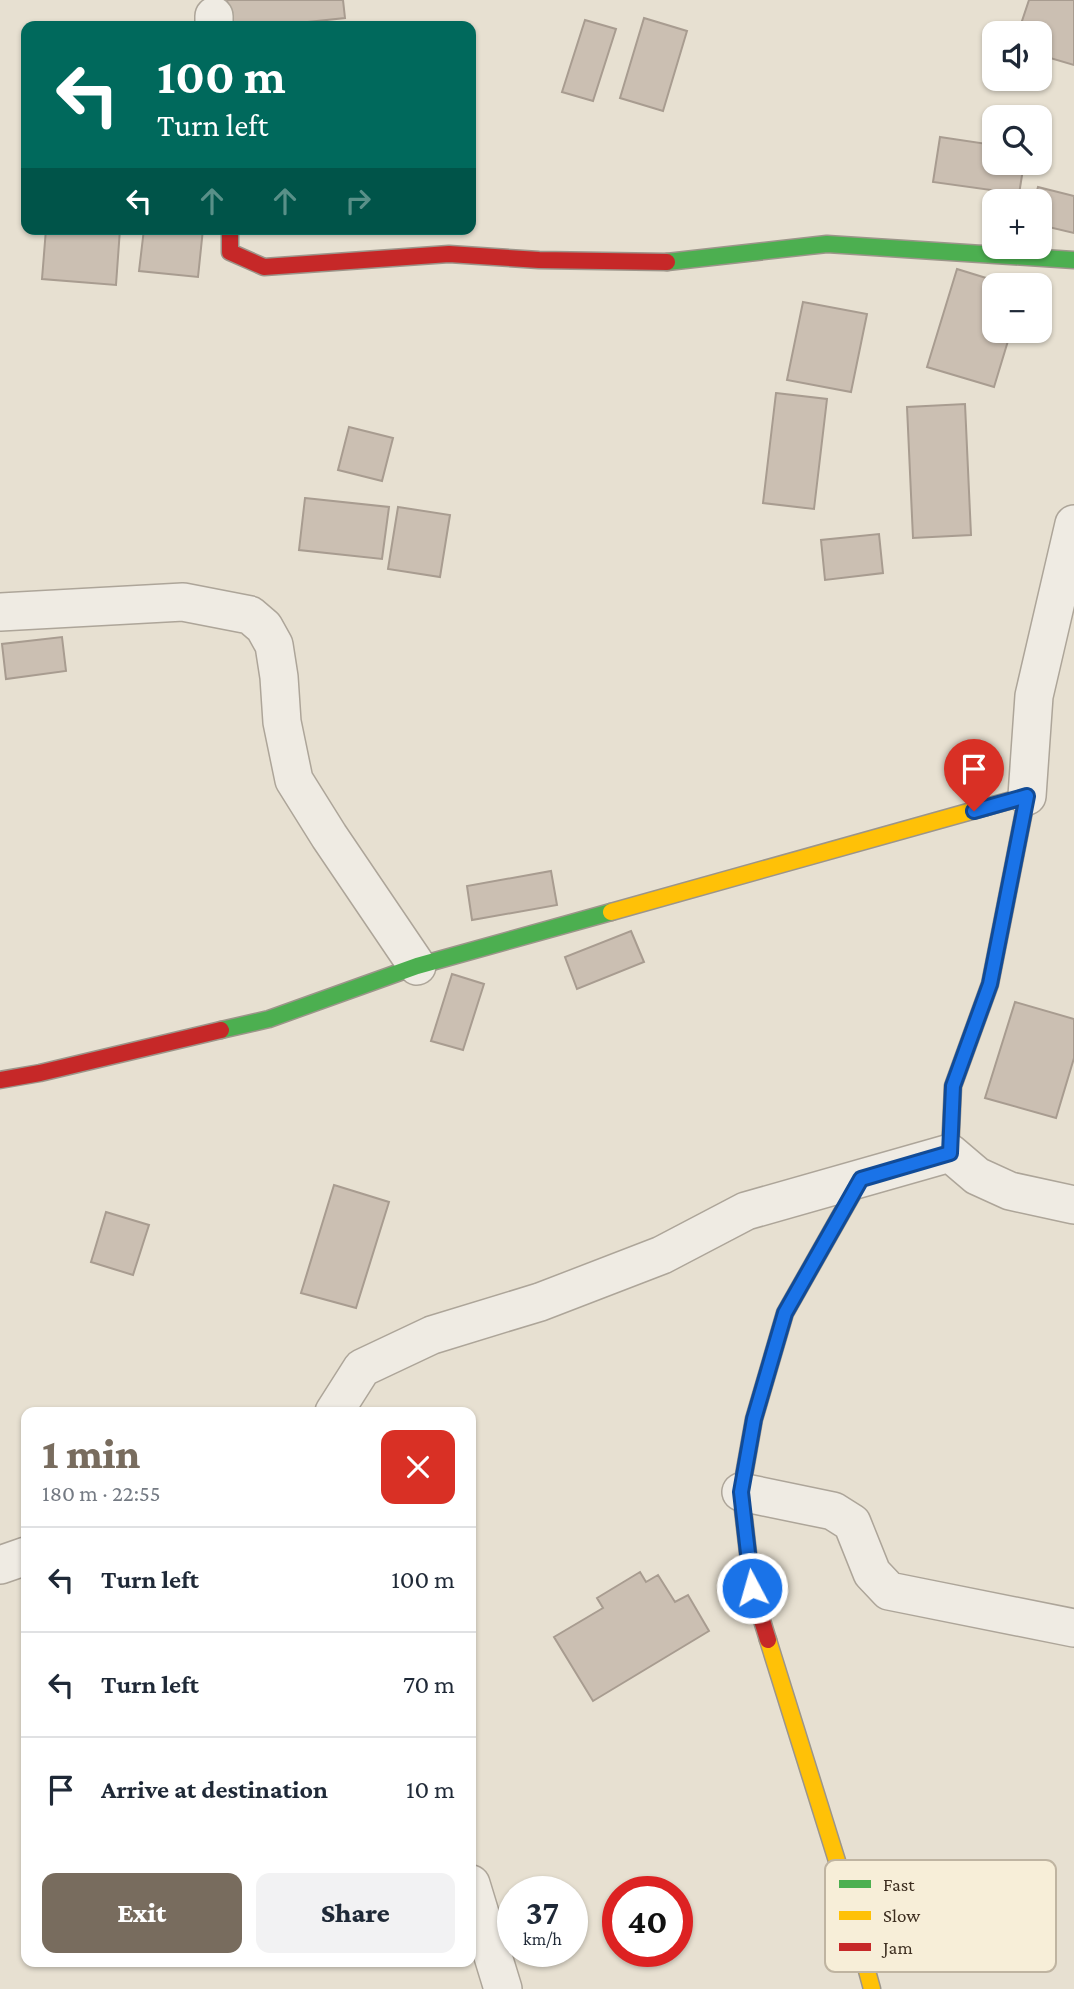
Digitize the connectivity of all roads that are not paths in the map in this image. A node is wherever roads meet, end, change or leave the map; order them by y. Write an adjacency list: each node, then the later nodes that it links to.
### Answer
1 (230, 235): 2 (street)
2 (1074, 260)
3 (1074, 524): 5 (street)
4 (0, 612): 6 (street)
5 (1027, 796): 6 (street); 8 (street)
6 (417, 966): 7 (street)
7 (0, 1080)
8 (950, 1153): 9 (street); 10 (street)
9 (861, 1179): 11 (street); 12 (street)
10 (1074, 1205)
11 (337, 1407)
12 (741, 1492): 15 (street); 16 (street)
13 (21, 1558): 14 (street)
14 (0, 1565)
15 (1074, 1628)
16 (837, 1860)
17 (476, 1900): 19 (street)
18 (867, 1972): 20 (street)
19 (503, 1989)
20 (872, 1989)

